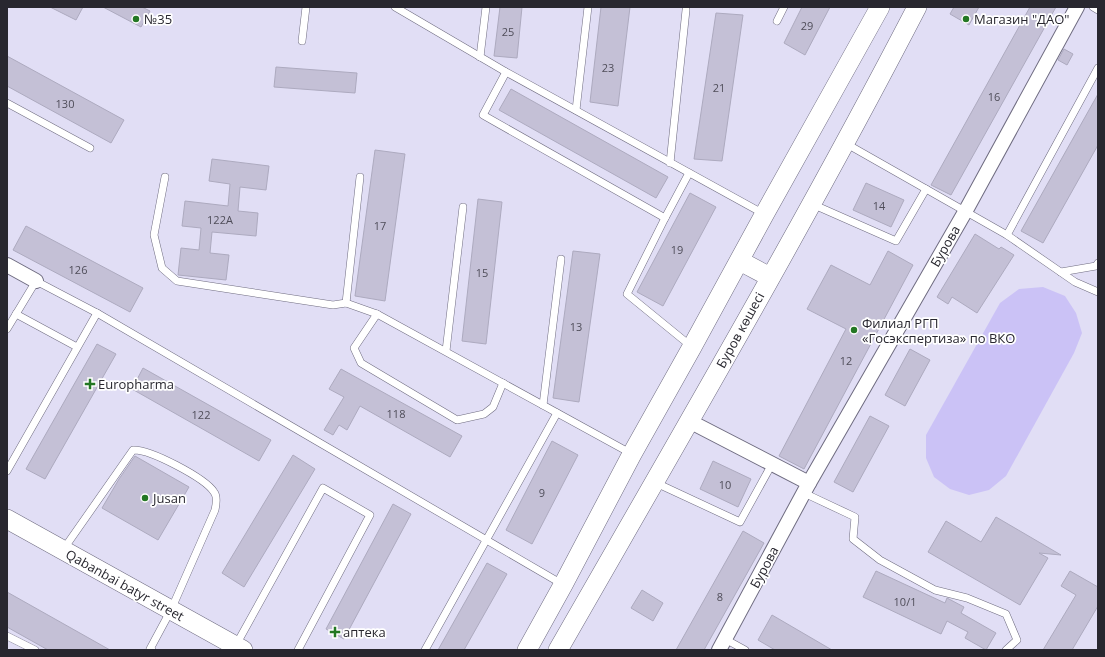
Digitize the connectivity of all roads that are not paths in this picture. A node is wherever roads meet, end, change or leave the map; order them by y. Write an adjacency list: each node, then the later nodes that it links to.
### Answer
1 (306, 7): 13 (lane)
2 (395, 7): 14 (lane)
3 (486, 7): 14 (lane)
4 (588, 7): 18 (lane)
5 (784, 7): 12 (lane)
6 (880, 7): 29 (main road)
7 (917, 7): 19 (main road, Буров көшесі)
8 (1077, 7): 28 (street, Бурова)
9 (1093, 7): 11 (lane)
10 (686, 10): 21 (lane)
11 (1098, 10)
12 (777, 21)
13 (302, 41)
14 (480, 56): 16 (lane)
15 (1098, 68): 31 (lane)
16 (506, 72): 18 (lane); 30 (lane)
17 (7, 103): 20 (lane)
18 (576, 110): 21 (lane)
19 (845, 143): 25 (lane); 26 (main road, Буров көшесі)
20 (90, 148)
21 (670, 163): 22 (lane)
22 (689, 173): 29 (lane); 30 (lane)
23 (165, 177): 40 (lane)
24 (360, 177): 40 (lane)
25 (926, 189): 26 (lane); 28 (lane)
26 (811, 204): 37 (main road, Буров көшесі)
27 (463, 208): 47 (lane)
28 (965, 212): 31 (lane); 56 (street, Бурова)
29 (764, 215): 33 (main road)
30 (665, 218): 46 (lane)
31 (1007, 235): 36 (lane)
32 (561, 259): 49 (lane)
33 (740, 261): 37 (main road); 46 (main road)
34 (1098, 263): 36 (lane)
35 (7, 265): 38 (street)
36 (1061, 272): 39 (lane)
37 (770, 277): 51 (main road, Буров көшесі)
38 (36, 281): 41 (lane); 42 (lane)
39 (1098, 292)
40 (346, 303): 43 (lane)
41 (97, 313): 45 (lane); 58 (lane)
42 (16, 314): 44 (lane); 45 (lane)
43 (377, 314): 47 (lane); 48 (lane)
44 (7, 329)
45 (77, 347): 54 (lane)
46 (692, 347): 52 (main road)
47 (446, 351): 48 (lane)
48 (503, 383): 49 (lane)
49 (543, 405): 50 (lane)
50 (557, 413): 52 (lane); 58 (lane)
51 (689, 421): 53 (street); 55 (main road, Буров көшесі)
52 (632, 454): 60 (main road)
53 (772, 464): 55 (lane); 56 (street)
54 (7, 471)
55 (654, 482): 70 (main road, Буров көшесі)
56 (806, 488): 63 (street, Бурова); 72 (lane)
57 (7, 520): 59 (main road, Qabanbai batyr street)
58 (485, 541): 60 (lane); 68 (lane)
59 (64, 550): 61 (main road, Qabanbai batyr street); 61 (lane)
60 (564, 586): 69 (main road)
61 (171, 610): 64 (main road, Qabanbai batyr street); 66 (lane)
62 (7, 636): 65 (lane)
63 (722, 644): 71 (lane)
64 (239, 648): 67 (lane)
65 (35, 650)
66 (152, 650)
67 (298, 650)
68 (424, 650)
69 (527, 650)
70 (558, 650)
71 (745, 650)
72 (1006, 650)

